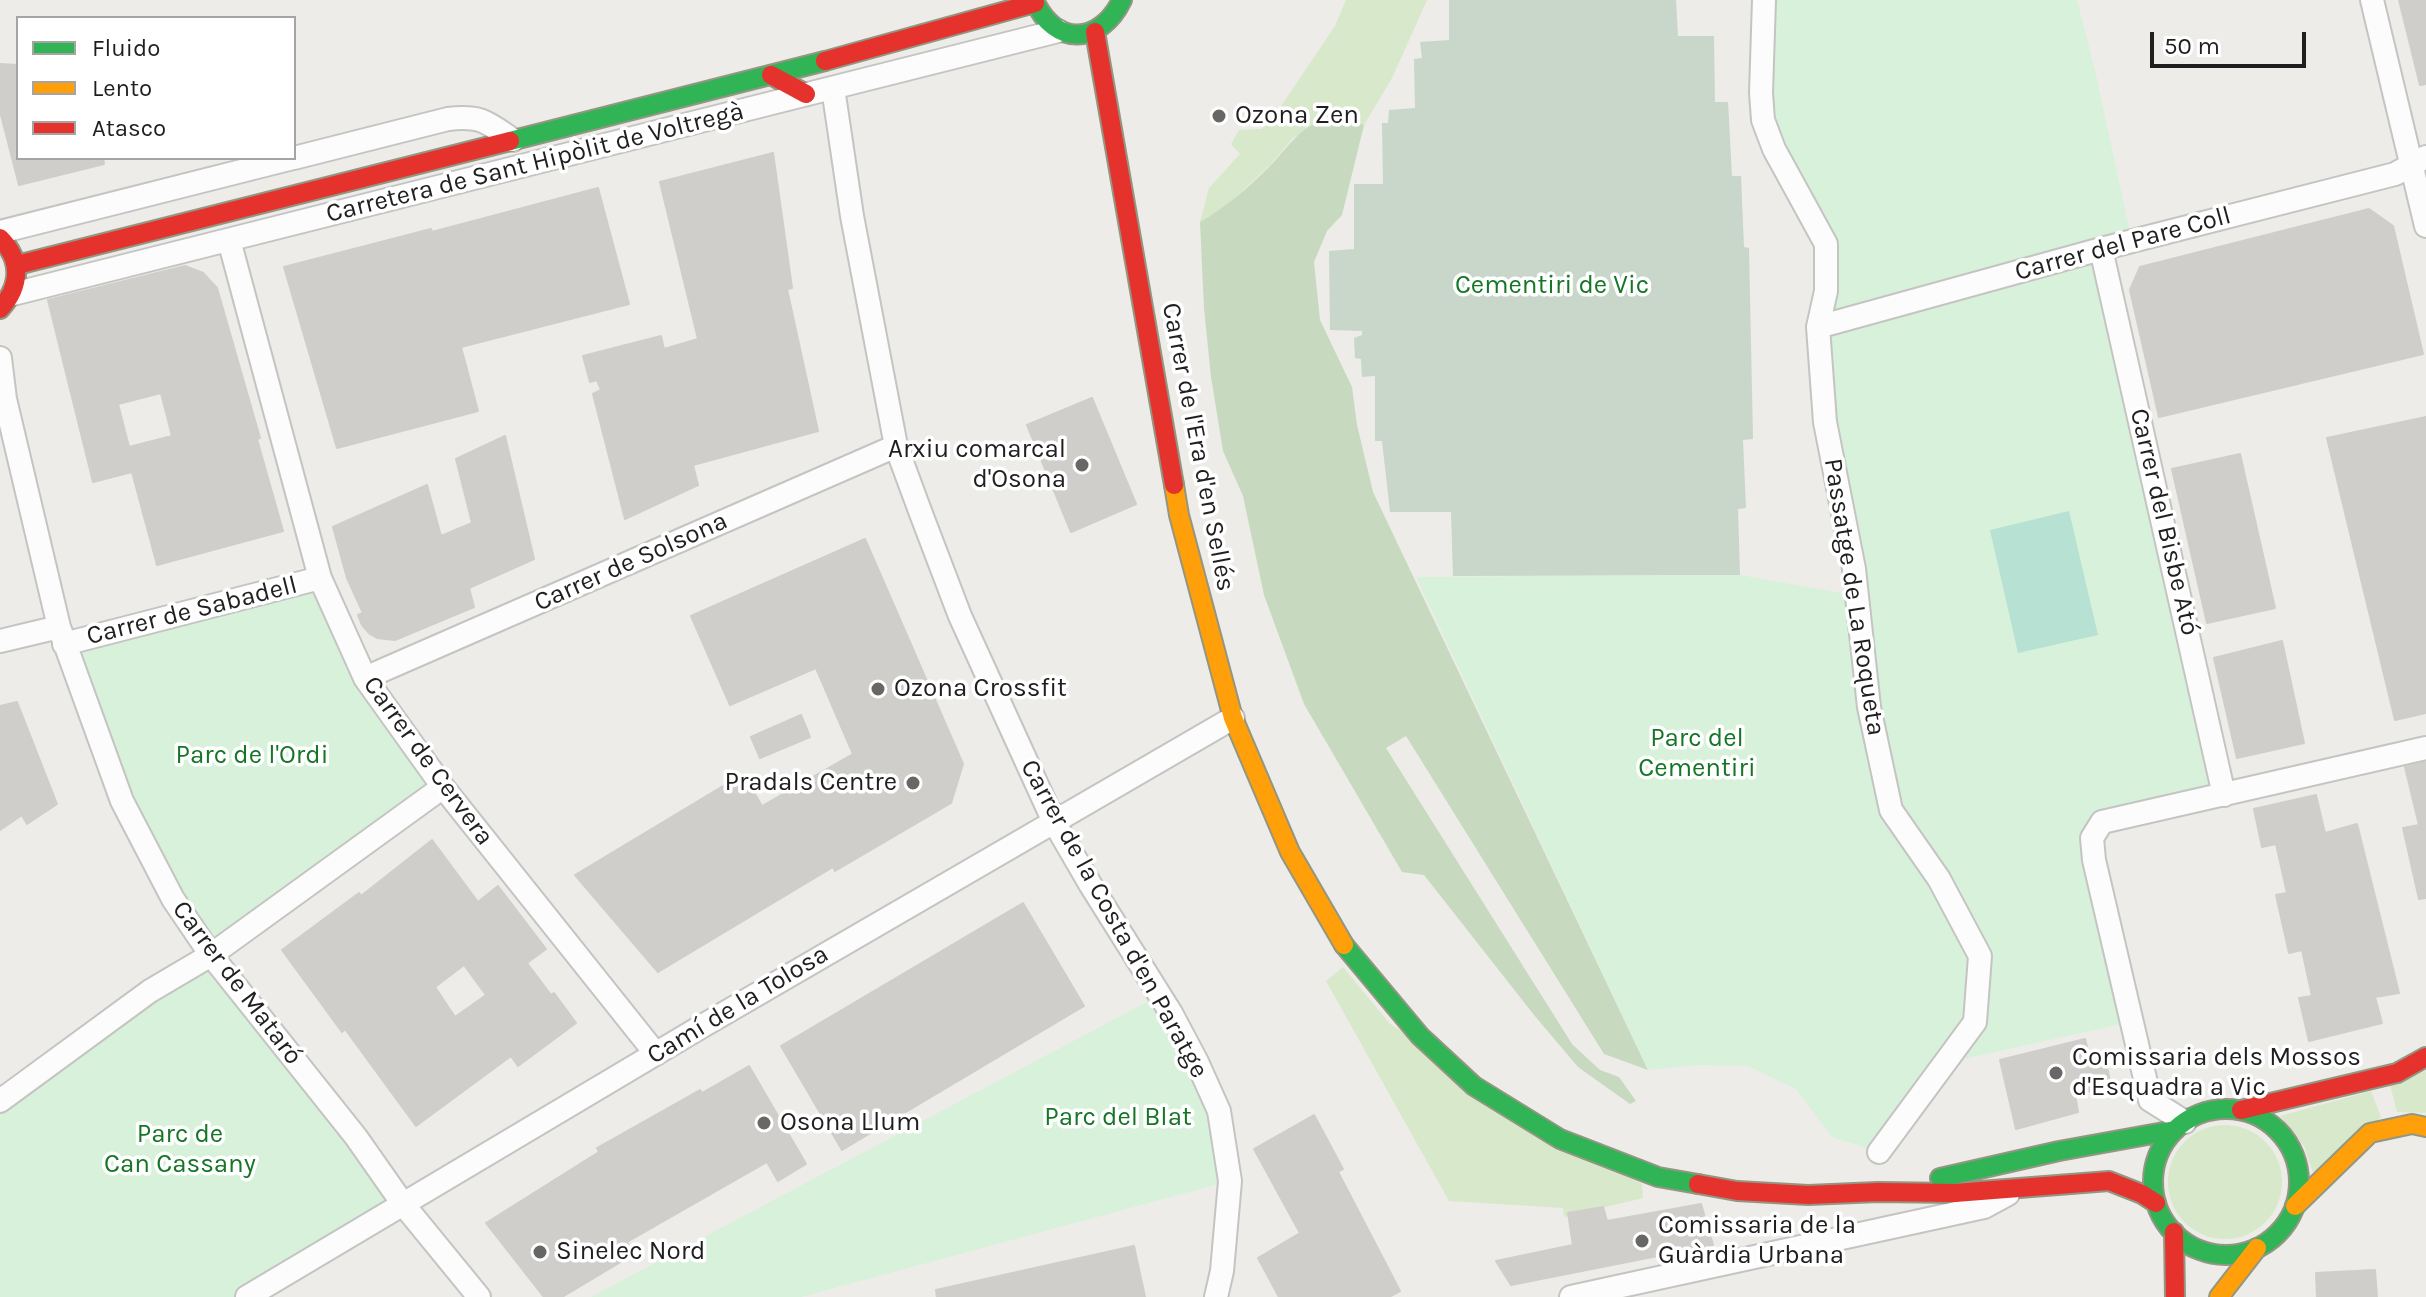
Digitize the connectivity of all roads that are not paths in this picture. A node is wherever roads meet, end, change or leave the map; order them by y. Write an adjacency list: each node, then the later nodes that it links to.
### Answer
1 (1122, 0): 6 (street)
2 (1764, 0): 20 (street, Passatge de La Roqueta)
3 (2372, 0): 13 (street)
4 (1034, 2): 5 (street); 7 (street, Carretera de Sant Hipòlit de Voltregà)
5 (1058, 31): 6 (street); 8 (street, Carretera de Sant Hipòlit de Voltregà)
6 (1095, 32): 28 (street, Carrer de l'Era d'en Sellés)
7 (771, 75): 9 (street); 10 (street, Carretera de Sant Hipòlit de Voltregà)
8 (833, 88): 9 (street, Carretera de Sant Hipòlit de Voltregà); 23 (street, Carrer de la Costa d'en Paratge)
9 (806, 94): 16 (street, Carretera de Sant Hipòlit de Voltregà)
10 (513, 140): 11 (street, Carretera de Sant Hipòlit de Voltregà); 18 (street, Carretera de Sant Hipòlit de Voltregà)
11 (296, 157)
12 (286, 160): 15 (street, Carretera de Sant Hipòlit de Voltregà)
13 (2418, 162): 14 (street); 17 (street, Carrer del Pare Coll)
14 (2426, 226)
15 (0, 235): 18 (street)
16 (229, 240): 19 (street, Carretera de Sant Hipòlit de Voltregà); 24 (street, Carrer de Cervera)
17 (2101, 249): 20 (street, Carrer del Pare Coll); 31 (street, Carrer del Bisbe Ató)
18 (17, 265): 19 (street)
19 (5, 308)
20 (1818, 327): 40 (street, Passatge de La Roqueta)
21 (0, 358): 22 (street, Carrer de Mataró)
22 (2, 393): 25 (street, Carrer de Mataró)
23 (896, 446): 27 (street, Carrer de Solsona); 32 (street, Carrer de la Costa d'en Paratge)
24 (320, 578): 25 (street, Carrer de Sabadell); 27 (street, Carrer de Cervera)
25 (62, 635): 26 (street, Carrer de Sabadell); 33 (street, Carrer de Mataró)
26 (0, 641)
27 (365, 678): 30 (street, Carrer de Cervera)
28 (1233, 718): 32 (street, Camí de la Tolosa); 42 (street, Carrer de l'Era d'en Sellés)
29 (2426, 748): 31 (street)
30 (443, 787): 33 (street); 34 (street, Carrer de Cervera)
31 (2224, 795): 38 (street)
32 (1054, 822): 34 (street, Camí de la Tolosa); 48 (street, Carrer de la Costa d'en Paratge)
33 (211, 955): 36 (street); 44 (street, Carrer de Mataró)
34 (656, 1054): 44 (street, Camí de la Tolosa)
35 (2426, 1057): 37 (street)
36 (0, 1101)
37 (2241, 1110): 38 (street); 45 (street)
38 (2180, 1126): 42 (street, Carrer de l'Era d'en Sellés); 43 (street)
39 (2426, 1127): 45 (street)
40 (1879, 1152)
41 (2018, 1189): 42 (street, Carrer de l'Era d'en Sellés); 43 (street, Carrer de l'Era d'en Sellés); 53 (street)
42 (1878, 1192)
43 (2156, 1203): 46 (street)
44 (403, 1204): 49 (street, Camí de la Tolosa); 50 (street, Carrer de Mataró)
45 (2295, 1206): 47 (street)
46 (2174, 1232): 47 (street); 54 (street)
47 (2257, 1248): 55 (street)
48 (1222, 1271): 51 (street, Carrer de la Costa d'en Paratge); 52 (street)
49 (247, 1297)
50 (479, 1297)
51 (1216, 1297)
52 (1233, 1297)
53 (1571, 1297)
54 (2175, 1297)
55 (2219, 1297)

